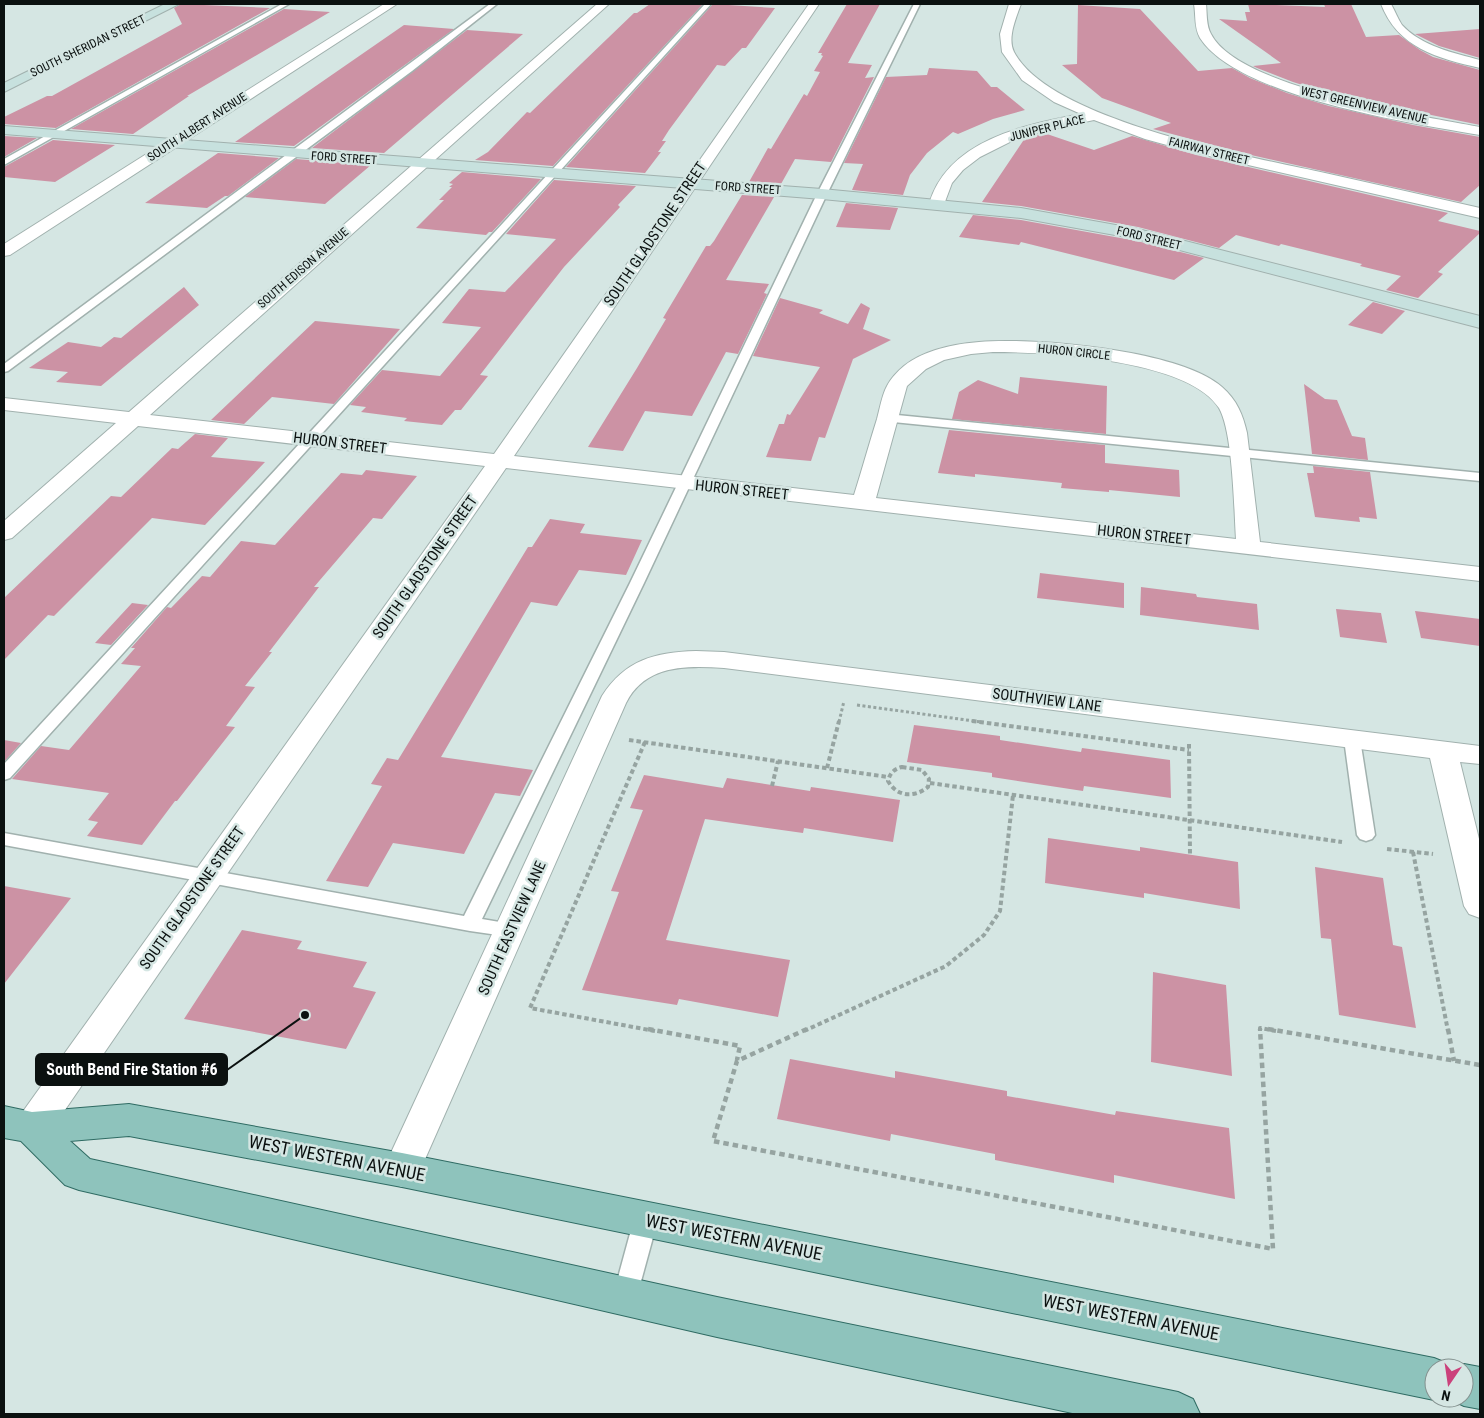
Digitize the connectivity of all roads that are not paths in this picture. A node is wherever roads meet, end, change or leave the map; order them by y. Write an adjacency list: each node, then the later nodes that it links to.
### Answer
1 (173, 4): 13 (street, SOUTH SHERIDAN STREET)
2 (286, 4): 17 (lane)
3 (390, 4): 18 (street, SOUTH ALBERT AVENUE)
4 (494, 4): 19 (lane)
5 (603, 4): 21 (street, SOUTH EDISON AVENUE)
6 (708, 4): 22 (lane)
7 (814, 4): 23 (street, SOUTH GLADSTONE STREET)
8 (917, 4): 24 (lane)
9 (1015, 4): 14 (street, FAIRWAY STREET)
10 (1200, 4): 16 (street, WEST GREENVIEW AVENUE)
11 (1386, 4): 12 (street)
12 (1480, 64)
13 (4, 88)
14 (1096, 116): 25 (street, JUNIPER PLACE); 26 (street, FAIRWAY STREET)
15 (4, 130): 17 (street, FORD STREET)
16 (1480, 131)
17 (53, 134): 18 (street, FORD STREET); 20 (lane)
18 (171, 144): 19 (street, FORD STREET); 27 (street, SOUTH ALBERT AVENUE)
19 (293, 154): 21 (street, FORD STREET); 29 (lane)
20 (4, 162)
21 (422, 164): 22 (street, FORD STREET); 32 (street, SOUTH EDISON AVENUE)
22 (553, 173): 23 (street, FORD STREET); 33 (lane)
23 (689, 184): 24 (street, FORD STREET); 35 (street, SOUTH GLADSTONE STREET)
24 (822, 194): 25 (street, FORD STREET); 37 (lane)
25 (937, 204): 28 (street, FORD STREET)
26 (1480, 213)
27 (4, 251)
28 (1480, 322)
29 (4, 369)
30 (4, 404): 32 (street, HURON STREET)
31 (887, 418): 34 (lane); 34 (street, HURON CIRCLE); 38 (street, HURON CIRCLE)
32 (132, 419): 33 (street, HURON STREET); 39 (street, SOUTH EDISON AVENUE)
33 (310, 440): 35 (street, HURON STREET); 46 (lane)
34 (1239, 452): 36 (lane); 40 (street, HURON CIRCLE)
35 (499, 462): 37 (street, HURON STREET); 49 (street, SOUTH GLADSTONE STREET)
36 (1480, 477)
37 (684, 483): 38 (street, HURON STREET); 51 (lane)
38 (863, 503): 40 (street, HURON STREET)
39 (4, 533)
40 (1249, 547): 41 (street, HURON STREET)
41 (1480, 574)
42 (622, 687): 43 (street, SOUTHVIEW LANE); 52 (street, SOUTH EASTVIEW LANE)
43 (1352, 739): 44 (street, SOUTHVIEW LANE); 47 (lane)
44 (1444, 750): 45 (street, SOUTHVIEW LANE); 50 (street)
45 (1480, 755)
46 (4, 774)
47 (1366, 835)
48 (4, 839): 49 (lane)
49 (207, 876): 51 (lane); 53 (street, SOUTH GLADSTONE STREET)
50 (1480, 906)
51 (470, 924): 52 (lane)
52 (511, 930): 54 (street, SOUTH EASTVIEW LANE)
53 (18, 1125): 54 (main road, WEST WESTERN AVENUE); 56 (main road)
54 (402, 1170): 55 (main road, WEST WESTERN AVENUE)
55 (646, 1219): 56 (lane); 57 (main road, WEST WESTERN AVENUE)
56 (625, 1296): 58 (main road)
57 (1424, 1376)
58 (1178, 1414)

